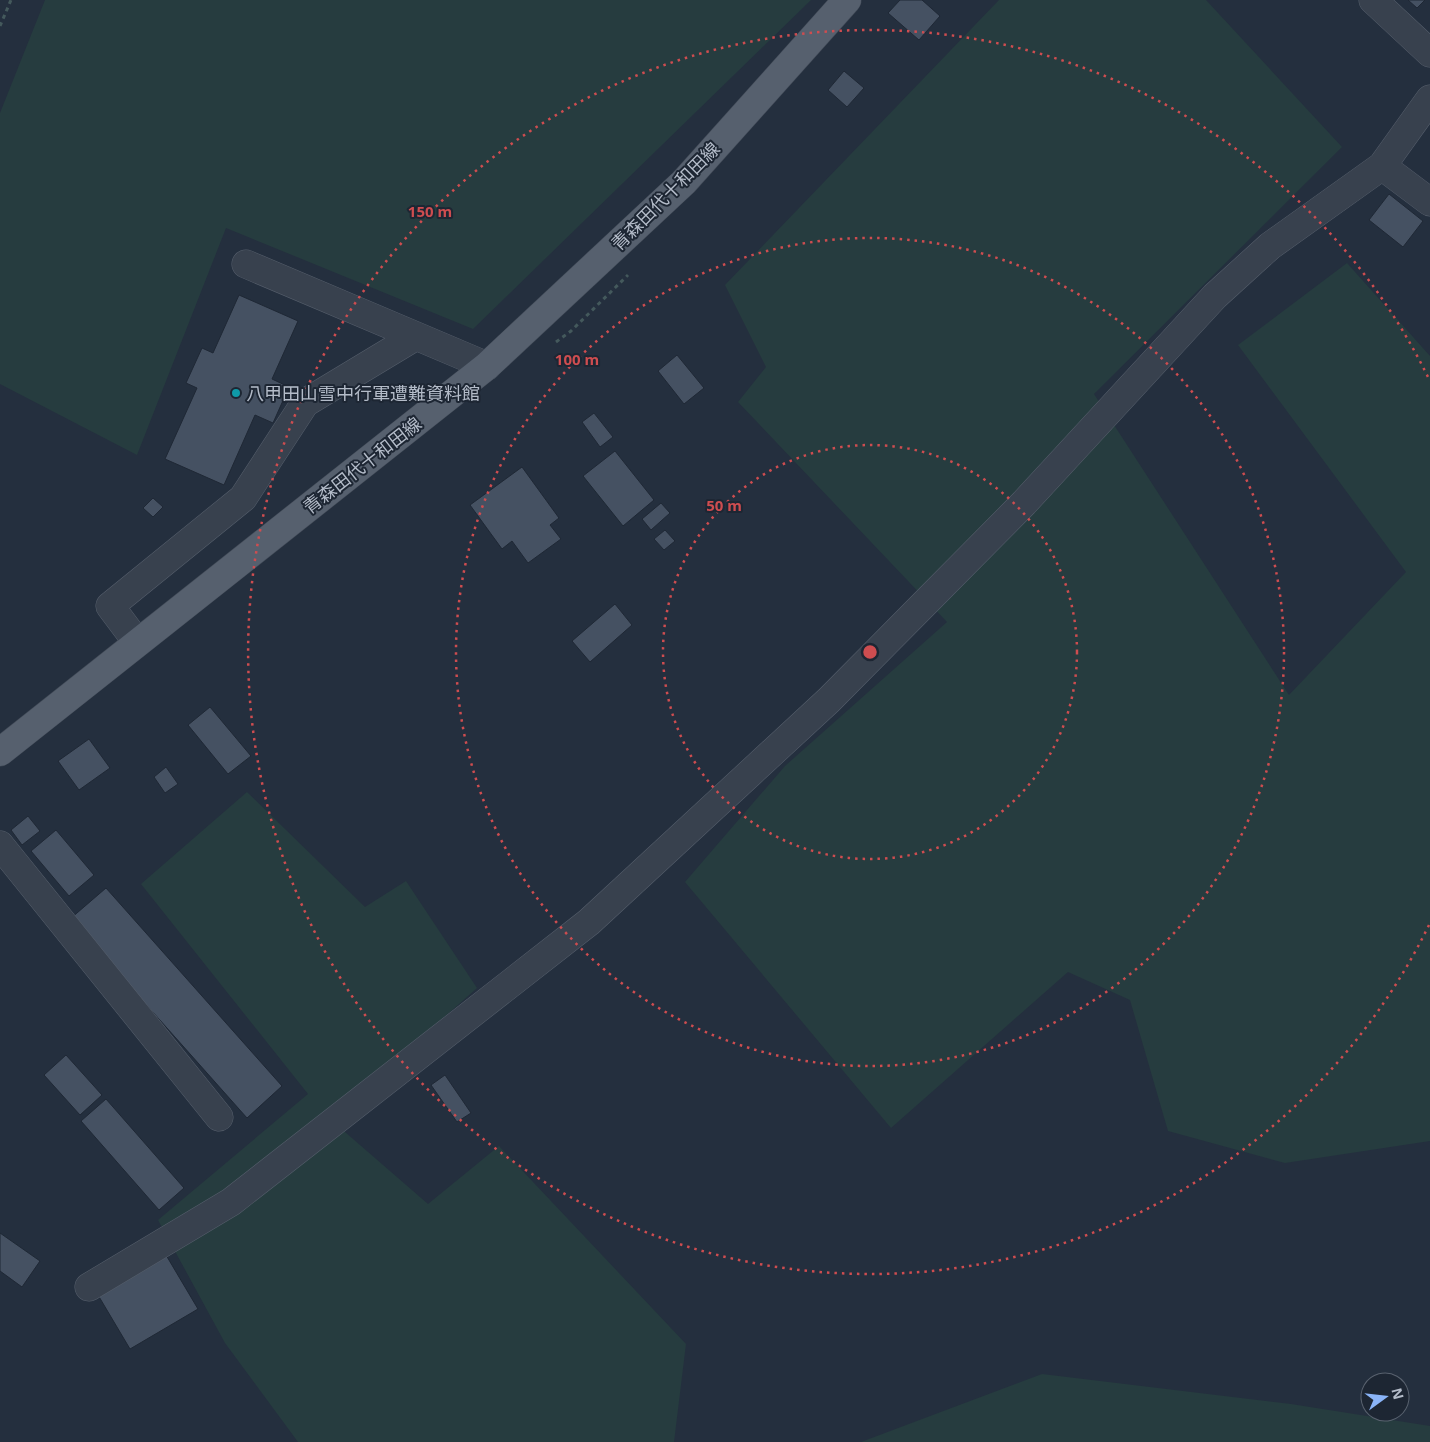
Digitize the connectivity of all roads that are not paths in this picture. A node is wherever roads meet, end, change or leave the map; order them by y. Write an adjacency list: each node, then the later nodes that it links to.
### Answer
1 (847, 0): 9 (main road, 青森田代十和田線)
2 (1373, 0): 3 (street)
3 (1430, 53)
4 (1430, 98): 5 (street)
5 (1382, 166): 6 (street); 14 (street)
6 (1430, 202)
7 (246, 264): 8 (street)
8 (416, 336): 9 (street); 10 (street)
9 (487, 366): 10 (main road, 青森田代十和田線)
10 (137, 642): 11 (main road, 青森田代十和田線)
11 (0, 752)
12 (0, 845): 13 (street)
13 (219, 1117)
14 (89, 1288)

